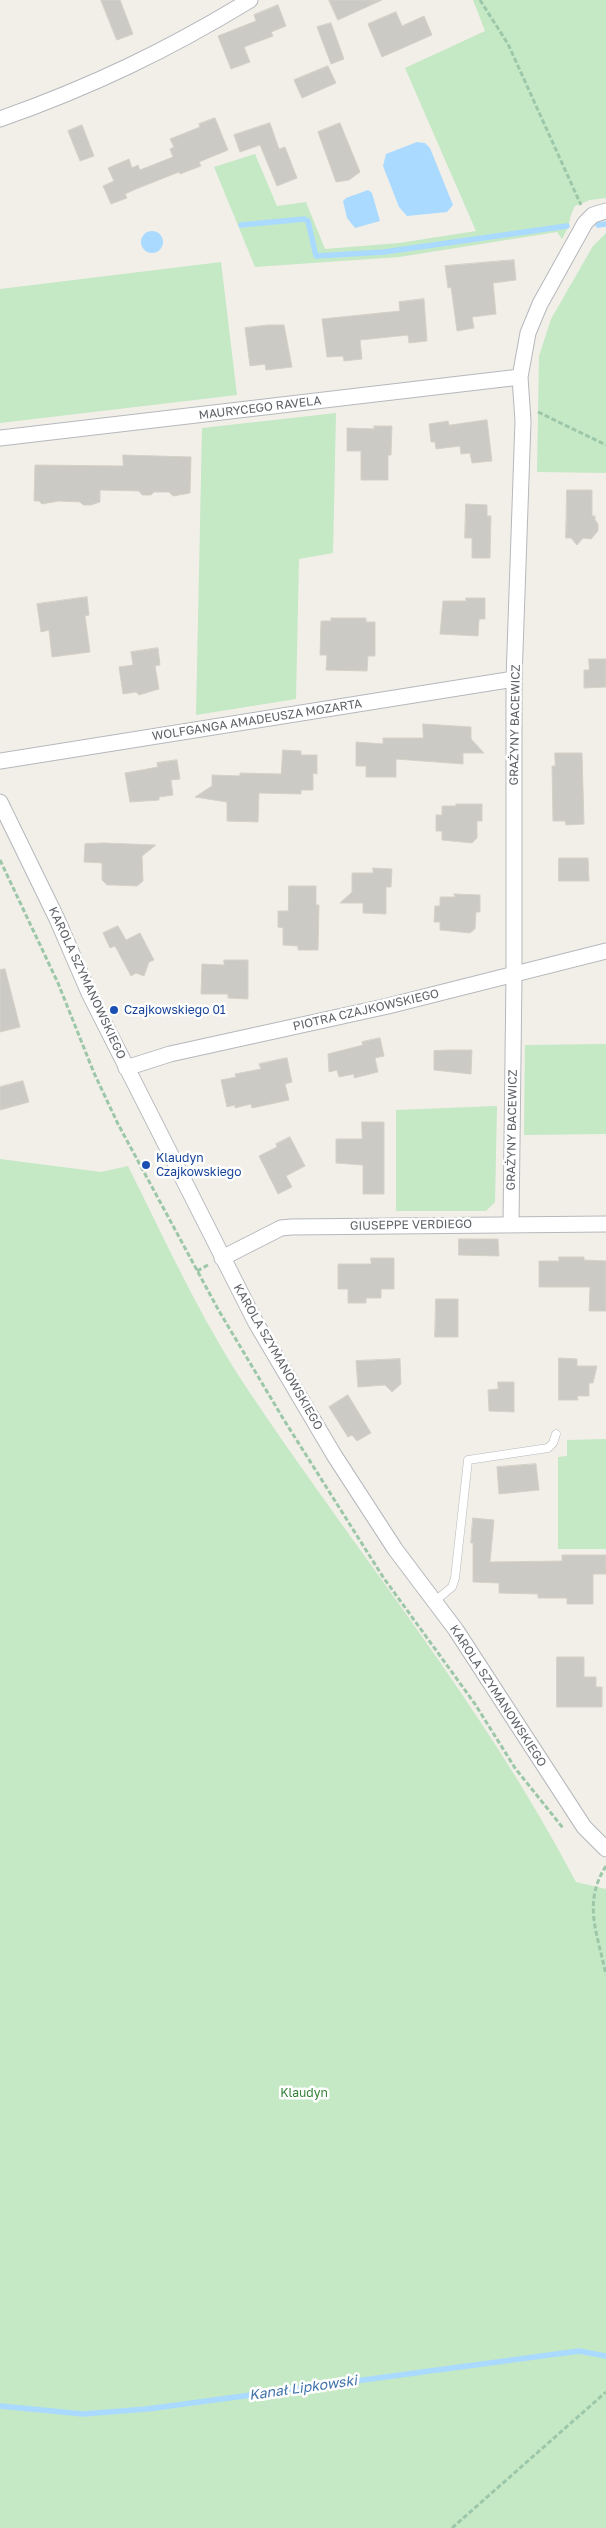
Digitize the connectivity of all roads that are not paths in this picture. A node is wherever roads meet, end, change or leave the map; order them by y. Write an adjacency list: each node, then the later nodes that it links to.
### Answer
1 (250, 0): 2 (street)
2 (0, 118)
3 (599, 213): 4 (street, GRAŻYNY BACEWICZ)
4 (520, 378): 5 (street, MAURYCEGO RAVELA); 6 (street, GRAŻYNY BACEWICZ)
5 (0, 438)
6 (514, 680): 7 (street, WOLFGANGA AMADEUSZA MOZARTA); 10 (street, GRAŻYNY BACEWICZ)
7 (0, 761)
8 (0, 802): 11 (street, KAROLA SZYMANOWSKIEGO)
9 (606, 951): 10 (street, PIOTRA CZAJKOWSKIEGO)
10 (514, 975): 11 (street, PIOTRA CZAJKOWSKIEGO); 12 (street, GRAŻYNY BACEWICZ)
11 (126, 1068): 14 (street, KAROLA SZYMANOWSKIEGO)
12 (511, 1224): 13 (street, GIUSEPPE VERDIEGO); 14 (street, GIUSEPPE VERDIEGO)
13 (606, 1224)
14 (222, 1258): 16 (street, KAROLA SZYMANOWSKIEGO)
15 (556, 1434): 16 (lane)
16 (435, 1601): 17 (street, KAROLA SZYMANOWSKIEGO)
17 (606, 1849)

